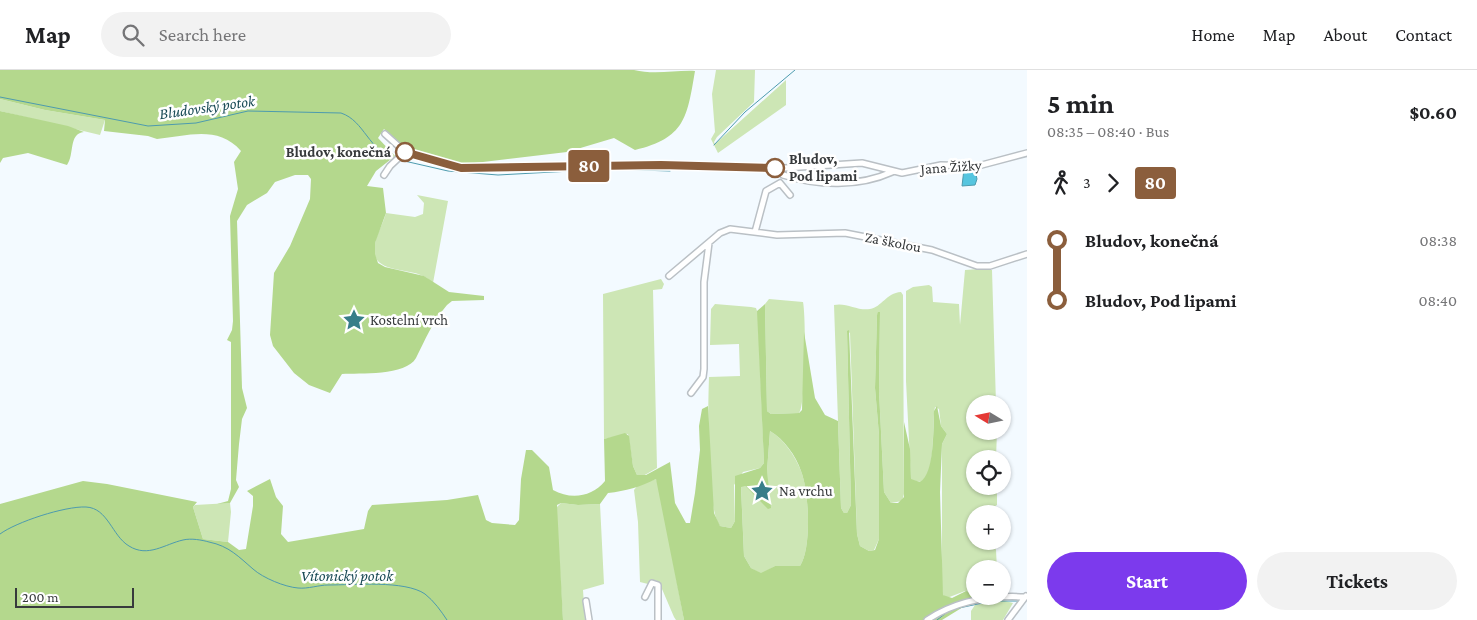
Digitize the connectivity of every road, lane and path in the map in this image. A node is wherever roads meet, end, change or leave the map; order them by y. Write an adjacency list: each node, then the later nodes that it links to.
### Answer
1 (385, 134): 2 (street)
2 (405, 152): 4 (street, Jana Žižky); 7 (street)
3 (1027, 153): 5 (street, Jana Žižky)
4 (785, 168): 5 (street, Jana Žižky); 6 (street)
5 (892, 172): 6 (street)
6 (783, 175): 8 (street)
7 (384, 176)
8 (780, 184): 9 (street); 10 (street)
9 (790, 195)
10 (756, 232): 11 (street, Za školou); 12 (street, Za školou)
11 (709, 242): 13 (street, Za školou); 14 (street)
12 (1027, 254)
13 (669, 276)
14 (691, 394)
15 (646, 597): 19 (street)
16 (1024, 599): 20 (street); 21 (street)
17 (586, 601): 18 (street)
18 (589, 620)
19 (658, 620)
20 (927, 620)
21 (1008, 620)

